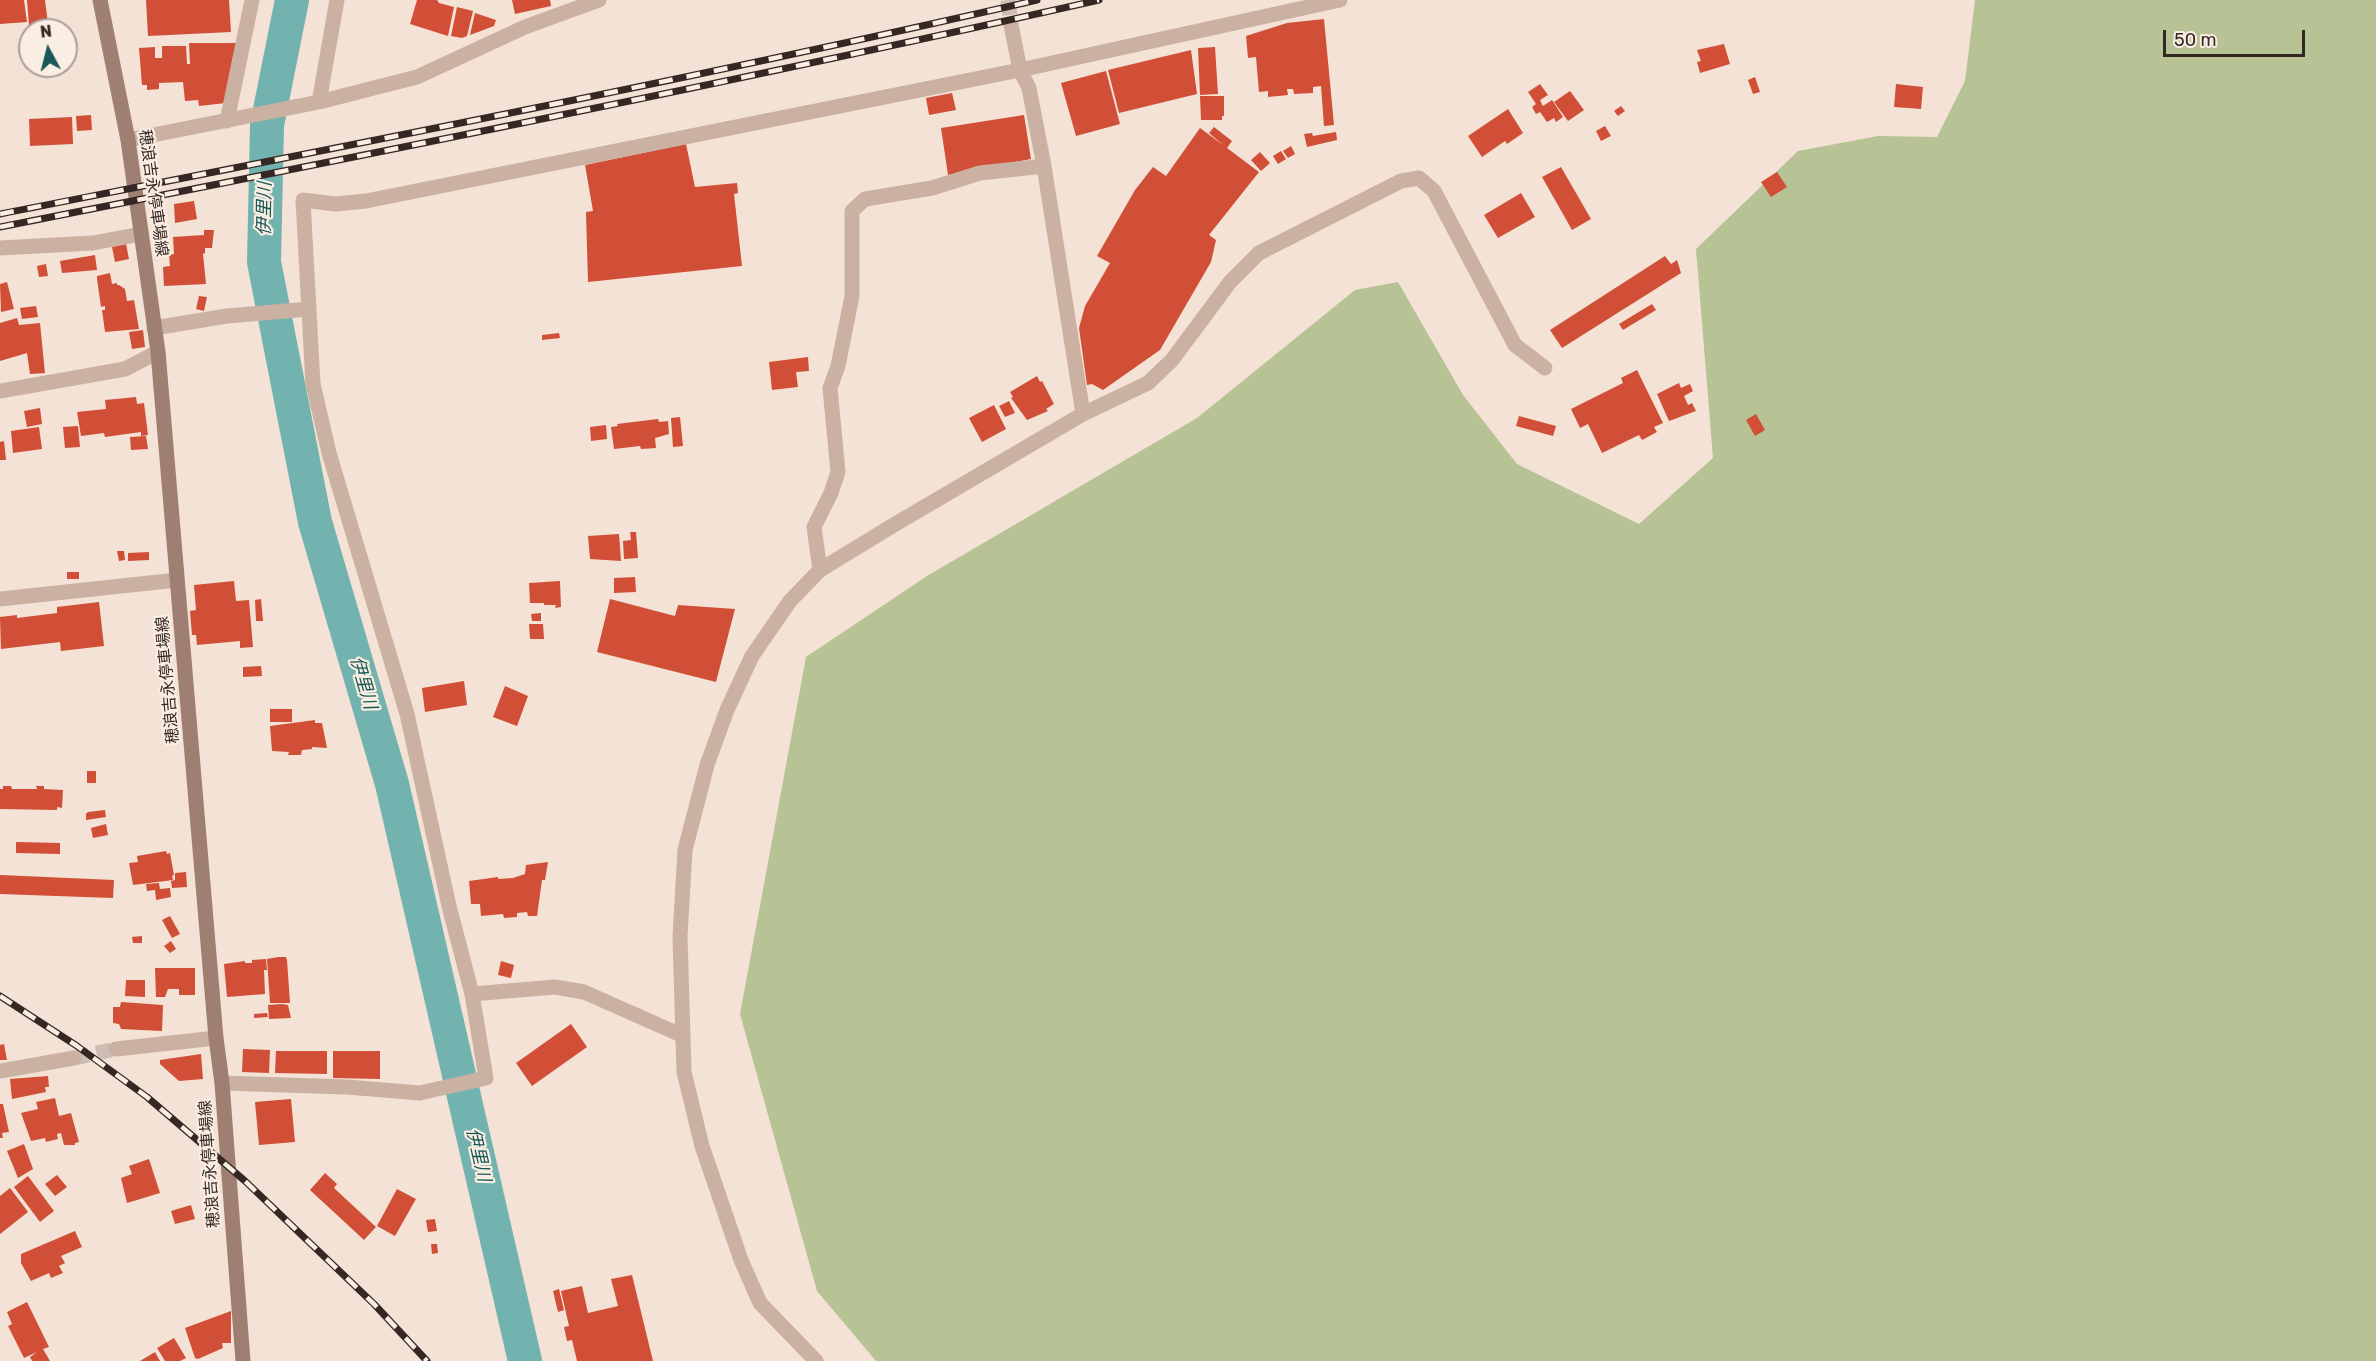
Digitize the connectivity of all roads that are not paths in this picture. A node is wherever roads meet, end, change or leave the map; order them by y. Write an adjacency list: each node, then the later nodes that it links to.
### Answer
1 (100, 0): 10 (main road, 穂浪吉永停車場線)
2 (252, 0): 9 (street)
3 (337, 0): 8 (street)
4 (599, 0): 8 (street)
5 (1340, 0): 7 (street)
6 (1011, 25): 7 (street)
7 (1020, 70): 11 (street); 14 (street)
8 (319, 102): 9 (street)
9 (227, 121): 10 (street)
10 (128, 140): 12 (main road, 穂浪吉永停車場線)
11 (1044, 166): 19 (street); 20 (street)
12 (141, 234): 13 (street); 15 (main road, 穂浪吉永停車場線)
13 (0, 248)
14 (309, 309): 15 (street); 23 (street)
15 (154, 328): 16 (main road, 穂浪吉永停車場線)
16 (158, 352): 18 (street); 21 (main road, 穂浪吉永停車場線)
17 (1545, 368): 19 (street)
18 (0, 391)
19 (1083, 414): 20 (street)
20 (820, 570): 24 (street)
21 (177, 580): 22 (street); 25 (main road, 穂浪吉永停車場線)
22 (0, 598)
23 (472, 994): 24 (street); 29 (street)
24 (681, 1035): 31 (street)
25 (216, 1038): 26 (street); 29 (main road, 穂浪吉永停車場線)
26 (116, 1049)
27 (74, 1058): 28 (street)
28 (0, 1071)
29 (222, 1083): 30 (main road, 穂浪吉永停車場線)
30 (243, 1361)
31 (816, 1361)

